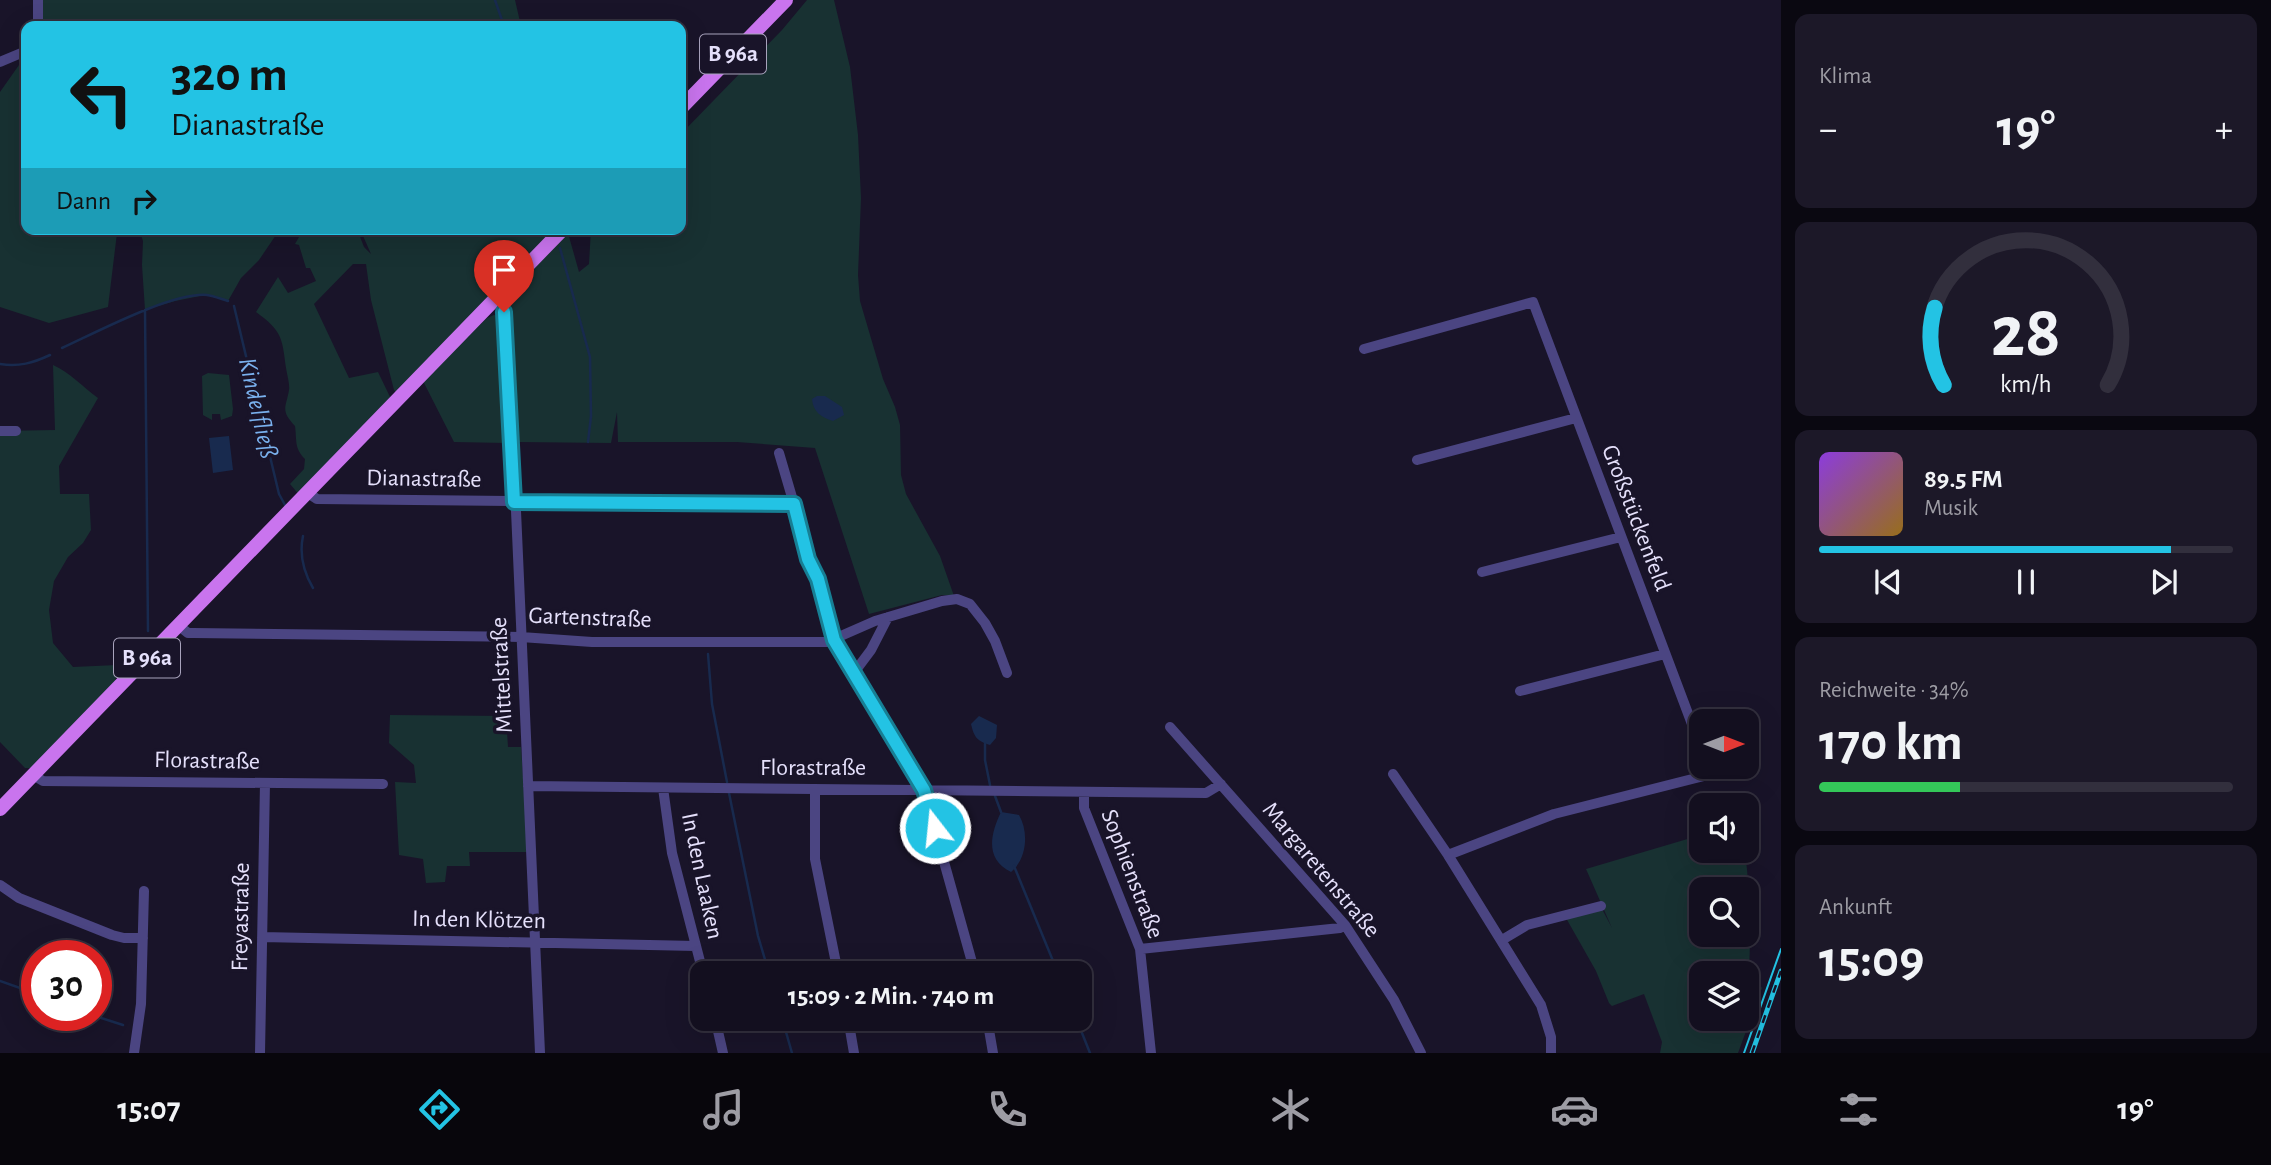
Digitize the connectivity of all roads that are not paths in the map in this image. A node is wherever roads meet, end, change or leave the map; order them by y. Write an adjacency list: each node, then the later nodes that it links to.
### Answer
1 (38, 0): 3 (street)
2 (786, 0): 6 (main road, B 96a)
3 (38, 21)
4 (21, 53): 5 (street)
5 (0, 62)
6 (686, 103)
7 (557, 235): 8 (main road, B 96a)
8 (496, 299): 15 (main road, B 96a); 16 (street, Mittelstraße)
9 (1364, 349): 10 (street, Großstückenfeld)
10 (1576, 418): 14 (street); 18 (street, Großstückenfeld)
11 (0, 431): 12 (street)
12 (16, 431)
13 (779, 453): 17 (street)
14 (1417, 460)
15 (308, 493): 16 (street, Dianastraße); 21 (main road, B 96a)
16 (514, 502): 17 (street, Dianastraße); 22 (street, Mittelstraße)
17 (794, 504): 23 (street)
18 (1621, 537): 19 (street); 24 (street, Großstückenfeld)
19 (1482, 572)
20 (888, 617): 23 (street, Gartenstraße); 25 (street, Gartenstraße); 26 (street)
21 (178, 625): 22 (street, Gartenstraße); 31 (main road, B 96a)
22 (522, 637): 23 (street, Gartenstraße); 36 (street, Mittelstraße)
23 (834, 640): 26 (street)
24 (1665, 654): 27 (street); 28 (street, Großstückenfeld)
25 (1007, 673)
26 (853, 674): 39 (street)
27 (1520, 691)
28 (1689, 717)
29 (1170, 727): 35 (street, Margaretenstraße)
30 (1393, 774): 42 (street)
31 (33, 775): 33 (street, Florastraße); 41 (main road, B 96a)
32 (1692, 779): 42 (street)
33 (265, 783): 34 (street, Florastraße); 47 (street, Freyastraße)
34 (383, 784)
35 (1221, 784): 40 (street, Florastraße); 46 (street, Margaretenstraße)
36 (528, 786): 37 (street, Florastraße); 50 (street, Mittelstraße)
37 (663, 788): 38 (street, Florastraße); 51 (street, In den Laaken)
38 (815, 789): 39 (street, Florastraße); 54 (street)
39 (924, 790): 40 (street, Florastraße); 55 (street)
40 (1084, 793): 52 (street, Sophienstraße)
41 (0, 809)
42 (1448, 855): 49 (street)
43 (0, 885): 48 (street)
44 (144, 891): 48 (street)
45 (1601, 906): 49 (street)
46 (1345, 925): 52 (street); 66 (street, Margaretenstraße)
47 (262, 937): 50 (street, In den Klötzen); 60 (street, Freyastraße)
48 (143, 938): 59 (street)
49 (1502, 940): 67 (street)
50 (534, 941): 51 (street, In den Klötzen); 61 (street, Mittelstraße)
51 (696, 946): 53 (street, In den Laaken)
52 (1140, 949): 65 (street, Sophienstraße)
53 (700, 961)
54 (836, 961)
55 (972, 961)
56 (718, 1031): 62 (street)
57 (850, 1031): 63 (street)
58 (989, 1031): 64 (street)
59 (134, 1053)
60 (260, 1053)
61 (540, 1053)
62 (723, 1053)
63 (854, 1053)
64 (993, 1053)
65 (1151, 1053)
66 (1421, 1053)
67 (1551, 1053)

